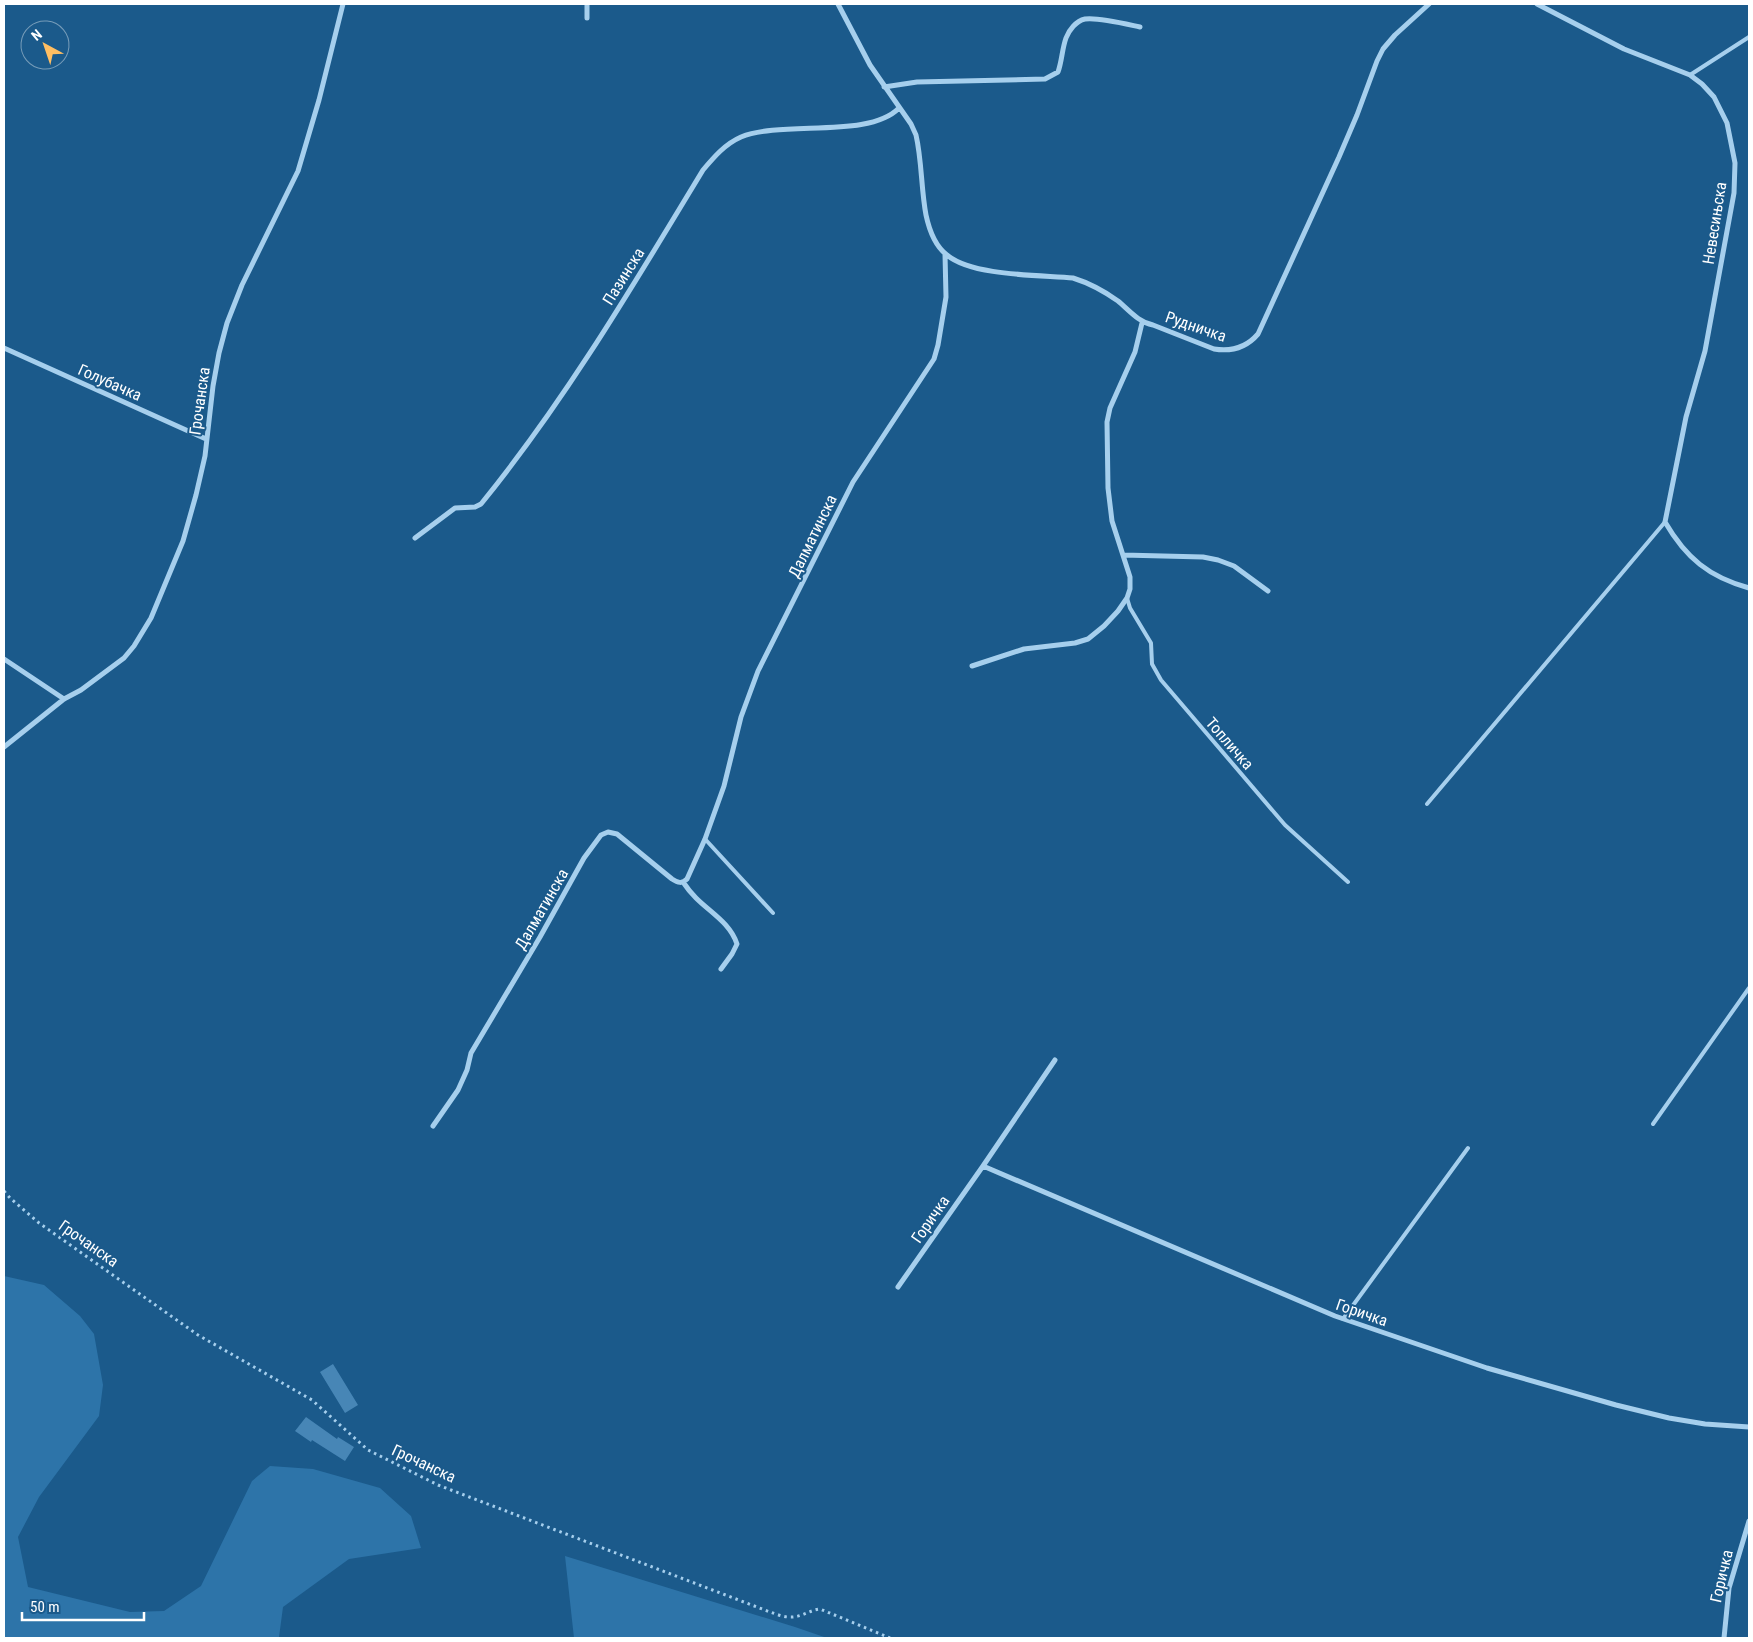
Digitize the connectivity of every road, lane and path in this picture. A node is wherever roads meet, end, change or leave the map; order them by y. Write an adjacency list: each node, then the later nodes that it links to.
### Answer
1 (342, 4): 15 (street, Грочанска)
2 (587, 4): 6 (street)
3 (838, 4): 10 (street)
4 (1429, 4): 13 (street, Рудничка)
5 (1537, 4): 9 (street, Невесињска)
6 (587, 18)
7 (1140, 27): 10 (street)
8 (1749, 37): 9 (lane)
9 (1690, 75): 16 (street, Невесињска)
10 (884, 88): 11 (street)
11 (899, 108): 12 (street); 17 (street, Пазинска)
12 (945, 254): 13 (street, Рудничка); 27 (street, Далматинска)
13 (1142, 323): 18 (street)
14 (4, 348): 15 (street, Голубачка)
15 (206, 439): 24 (street, Грочанска)
16 (1665, 522): 19 (street); 26 (lane)
17 (415, 538)
18 (1123, 555): 20 (street); 21 (street)
19 (1749, 588)
20 (1268, 591)
21 (1126, 598): 23 (street); 29 (lane, Топличка)
22 (4, 659): 24 (street)
23 (972, 666)
24 (64, 699): 25 (street, Грочанска)
25 (4, 747)
26 (1427, 804)
27 (705, 839): 28 (street, Далматинска); 30 (lane)
28 (684, 882): 31 (street); 35 (street, Далматинска)
29 (1348, 882)
30 (773, 914)
31 (721, 969)
32 (1749, 988): 34 (lane)
33 (1055, 1060): 37 (street, Горичка)
34 (1653, 1124)
35 (433, 1126)
36 (1468, 1148): 40 (lane)
37 (983, 1166): 39 (street, Горичка); 40 (street, Горичка)
38 (4, 1191): 43 (path, Грочанска)
39 (898, 1286)
40 (1343, 1319): 41 (street, Горичка)
41 (1749, 1427)
42 (1749, 1521): 44 (street, Горичка)
43 (890, 1638)
44 (1724, 1638)

